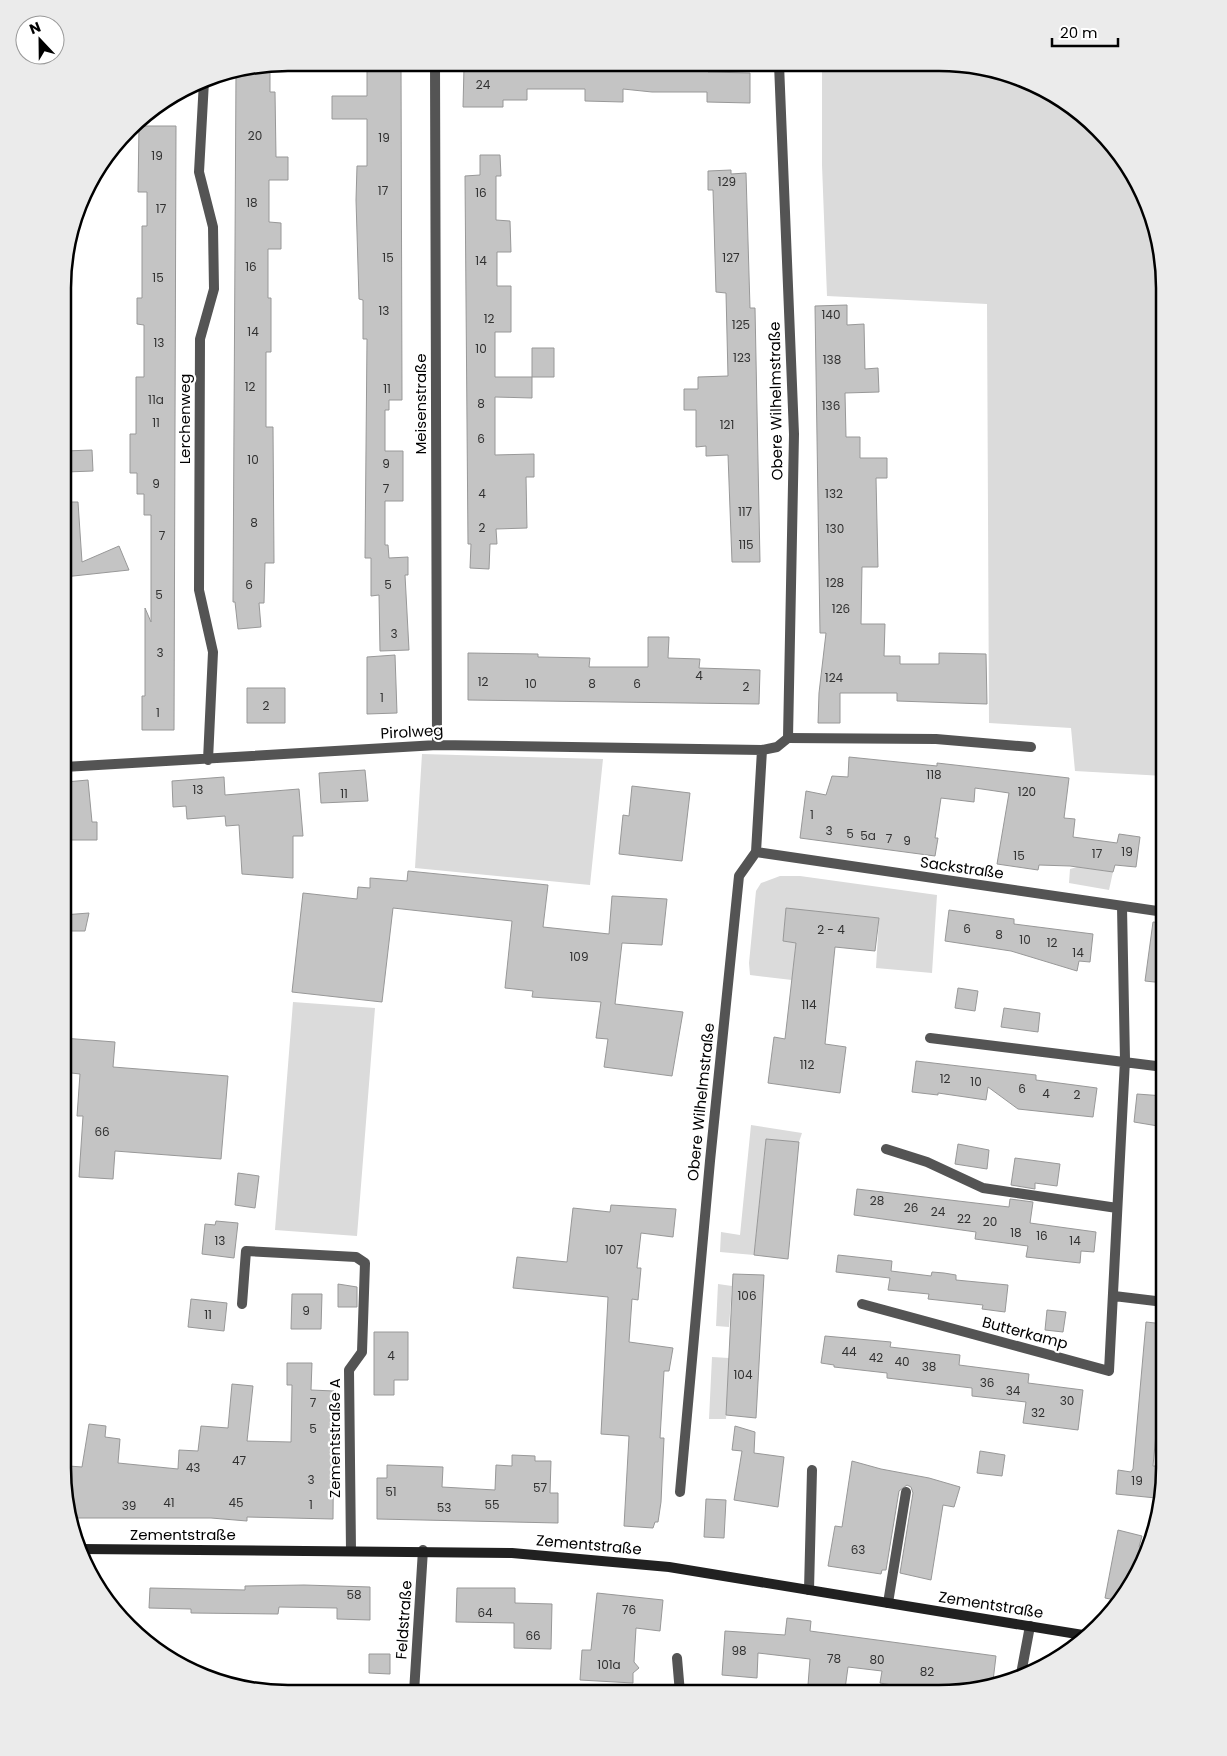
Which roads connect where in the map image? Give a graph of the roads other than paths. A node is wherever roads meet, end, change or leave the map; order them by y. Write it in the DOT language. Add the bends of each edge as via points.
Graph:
graph roads {
  1 [pos="435,71"];
  2 [pos="779,71"];
  3 [pos="203,89"];
  4 [pos="788,738"];
  5 [pos="437,745"];
  6 [pos="1030,747"];
  7 [pos="762,750"];
  8 [pos="208,760"];
  9 [pos="71,767"];
  10 [pos="756,852"];
  11 [pos="1122,906"];
  12 [pos="1156,911"];
  13 [pos="930,1038"];
  14 [pos="1125,1060"];
  15 [pos="1156,1066"];
  16 [pos="886,1149"];
  17 [pos="1117,1208"];
  18 [pos="1114,1296"];
  19 [pos="1156,1301"];
  20 [pos="242,1304"];
  21 [pos="862,1304"];
  22 [pos="812,1470"];
  23 [pos="680,1492"];
  24 [pos="906,1492"];
  25 [pos="87,1549"];
  26 [pos="423,1550"];
  27 [pos="351,1551"];
  28 [pos="809,1590"];
  29 [pos="888,1603"];
  30 [pos="1030,1626"];
  31 [pos="1078,1634"];
  32 [pos="677,1658"];
  33 [pos="1022,1668"];
  34 [pos="414,1685"];
  35 [pos="679,1685"];
  1 -- 5 [label="street, Meisenstraße"];
  2 -- 4 [label="street, Obere Wilhelmstraße" via="794,434"];
  3 -- 8 [label="street, Lerchenweg" via="198,172 213,227 214,254 214,289 200,339 200,590 213,652"];
  4 -- 6 [label="street" via="936,739"];
  4 -- 7 [label="street" via="777,746"];
  5 -- 7 [label="street, Pirolweg"];
  5 -- 8 [label="street, Pirolweg"];
  7 -- 10 [label="street"];
  8 -- 9 [label="street, Pirolweg"];
  10 -- 11 [label="street, Sackstraße"];
  10 -- 23 [label="street, Obere Wilhelmstraße" via="739,876"];
  11 -- 12 [label="street, Sackstraße"];
  11 -- 14 [label="street, Butterkamp"];
  13 -- 14 [label="street"];
  14 -- 15 [label="street"];
  14 -- 17 [label="street, Butterkamp"];
  16 -- 17 [label="street" via="927,1162 984,1188"];
  17 -- 18 [label="street, Butterkamp"];
  18 -- 19 [label="street"];
  18 -- 21 [label="street, Butterkamp" via="1109,1371"];
  20 -- 27 [label="street, Zementstraße A" via="246,1251 356,1257 365,1263 362,1352 349,1370"];
  22 -- 28 [label="street"];
  24 -- 29 [label="street"];
  25 -- 27 [label="street, Zementstraße"];
  26 -- 27 [label="street, Zementstraße"];
  26 -- 28 [label="street, Zementstraße" via="512,1553 662,1566"];
  26 -- 34 [label="street, Feldstraße"];
  28 -- 29 [label="street, Zementstraße"];
  29 -- 30 [label="street, Zementstraße"];
  30 -- 31 [label="street, Zementstraße"];
  30 -- 33 [label="street"];
  32 -- 35 [label="street"];
}
